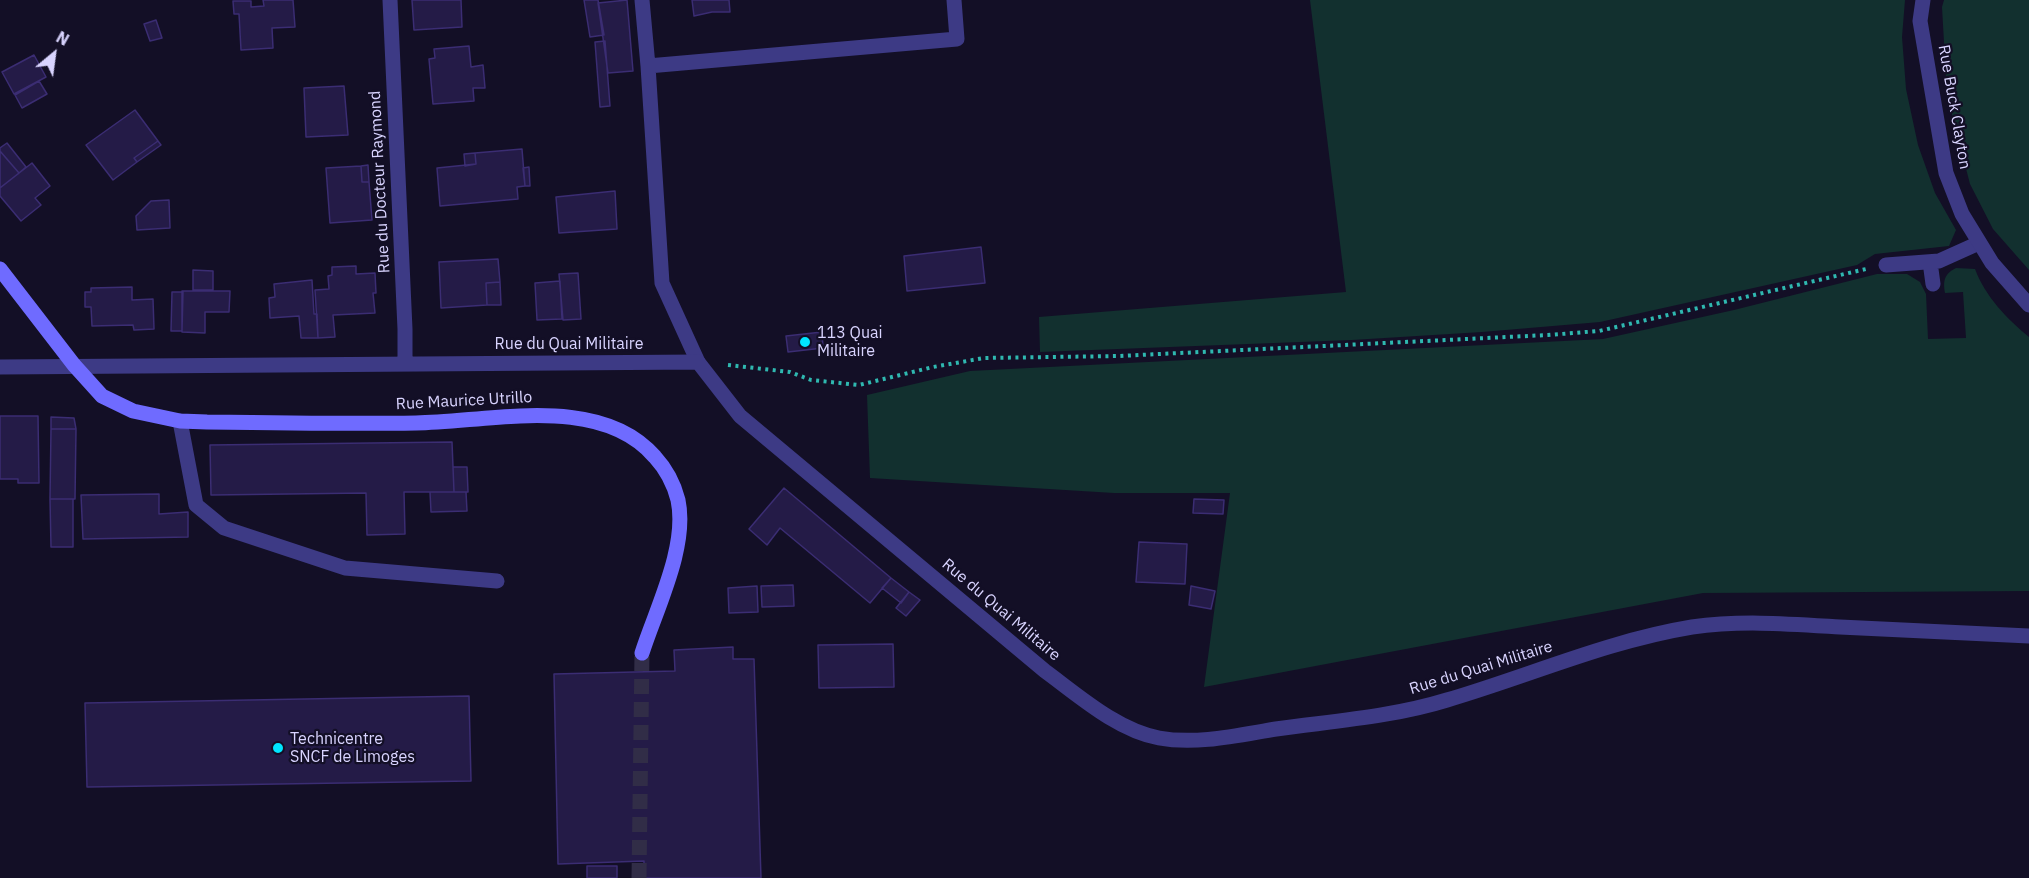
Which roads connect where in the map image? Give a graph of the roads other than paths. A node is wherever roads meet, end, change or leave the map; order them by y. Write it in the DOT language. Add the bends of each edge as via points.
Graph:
graph roads {
  1 [pos="390,0"];
  2 [pos="642,0"];
  3 [pos="954,0"];
  4 [pos="1923,0"];
  5 [pos="648,66"];
  6 [pos="1979,243"];
  7 [pos="1930,262"];
  8 [pos="1886,265"];
  9 [pos="0,269"];
  10 [pos="1933,284"];
  11 [pos="2029,305"];
  12 [pos="698,362"];
  13 [pos="405,363"];
  14 [pos="74,365"];
  15 [pos="0,367"];
  16 [pos="180,421"];
  17 [pos="496,582"];
  18 [pos="2029,636"];
  19 [pos="642,653"];
  1 -- 13 [label="street, Rue du Docteur Raymond"];
  2 -- 5 [label="street"];
  3 -- 5 [label="street" via="957,39"];
  4 -- 6 [label="street, Rue Buck Clayton" via="1920,21 1946,173 1962,214"];
  5 -- 12 [label="street" via="662,283"];
  6 -- 7 [label="street"];
  6 -- 11 [label="street, Rue Buck Clayton"];
  7 -- 8 [label="street"];
  7 -- 10 [label="street"];
  9 -- 14 [label="street, Rue Maurice Utrillo"];
  12 -- 13 [label="street, Rue du Quai Militaire"];
  12 -- 18 [label="street, Rue du Quai Militaire" via="740,416 1045,671 1128,727 1158,738 1238,735 1413,708 1612,645 1695,627 1776,623"];
  13 -- 14 [label="street, Rue du Quai Militaire"];
  14 -- 15 [label="street, Rue du Quai Militaire"];
  14 -- 16 [label="street, Rue Maurice Utrillo" via="102,396 133,411"];
  16 -- 17 [label="street" via="196,505 225,528 345,568"];
  16 -- 19 [label="street, Rue Maurice Utrillo" via="418,423 535,415 610,426 634,438 667,471 678,500 680,524 678,549"];
}
